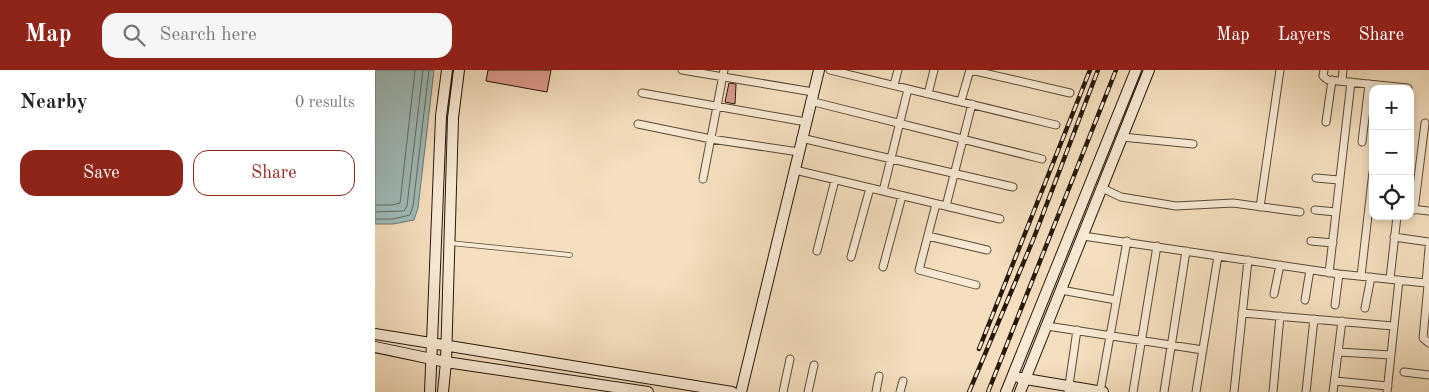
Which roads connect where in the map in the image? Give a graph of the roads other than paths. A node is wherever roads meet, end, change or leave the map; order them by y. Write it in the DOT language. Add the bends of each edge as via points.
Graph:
graph roads {
  1 [pos="447,70"];
  2 [pos="459,70"];
  3 [pos="682,70"];
  4 [pos="819,70"];
  5 [pos="830,70"];
  6 [pos="898,70"];
  7 [pos="934,70"];
  8 [pos="970,70"];
  9 [pos="1136,70"];
  10 [pos="1149,70"];
  11 [pos="1280,70"];
  12 [pos="1324,70"];
  13 [pos="1343,70"];
  14 [pos="723,73"];
  15 [pos="862,74"];
  16 [pos="1332,80"];
  17 [pos="1341,81"];
  18 [pos="1351,82"];
  19 [pos="1369,84"];
  20 [pos="1375,85"];
  21 [pos="894,86"];
  22 [pos="908,89"];
  23 [pos="642,93"];
  24 [pos="1069,93"];
  25 [pos="928,94"];
  26 [pos="812,97"];
  27 [pos="961,101"];
  28 [pos="972,104"];
  29 [pos="717,106"];
  30 [pos="1119,112"];
  31 [pos="1130,117"];
  32 [pos="806,122"];
  33 [pos="1326,122"];
  34 [pos="1425,123"];
  35 [pos="638,124"];
  36 [pos="899,124"];
  37 [pos="1056,125"];
  38 [pos="1123,137"];
  39 [pos="801,138"];
  40 [pos="711,139"];
  41 [pos="963,140"];
  42 [pos="1362,142"];
  43 [pos="1193,144"];
  44 [pos="799,152"];
  45 [pos="891,158"];
  46 [pos="1042,159"];
  47 [pos="795,170"];
  48 [pos="954,173"];
  49 [pos="1316,178"];
  50 [pos="703,179"];
  51 [pos="835,180"];
  52 [pos="1339,180"];
  53 [pos="1013,187"];
  54 [pos="870,188"];
  55 [pos="1102,188"];
  56 [pos="883,191"];
  57 [pos="903,196"];
  58 [pos="1414,196"];
  59 [pos="936,204"];
  60 [pos="946,206"];
  61 [pos="1260,207"];
  62 [pos="1414,209"];
  63 [pos="1315,210"];
  64 [pos="1429,211"];
  65 [pos="1300,212"];
  66 [pos="1336,212"];
  67 [pos="1000,219"];
  68 [pos="1369,219"];
  69 [pos="1396,220"];
  70 [pos="928,236"];
  71 [pos="1083,236"];
  72 [pos="1394,237"];
  73 [pos="1127,241"];
  74 [pos="1311,241"];
  75 [pos="1429,242"];
  76 [pos="449,243"];
  77 [pos="1333,243"];
  78 [pos="1157,246"];
  79 [pos="1429,248"];
  80 [pos="987,250"];
  81 [pos="817,251"];
  82 [pos="1186,251"];
  83 [pos="570,255"];
  84 [pos="1218,256"];
  85 [pos="851,257"];
  86 [pos="1248,260"];
  87 [pos="1280,265"];
  88 [pos="883,267"];
  89 [pos="1309,270"];
  90 [pos="1329,273"];
  91 [pos="1339,274"];
  92 [pos="1361,276"];
  93 [pos="1371,277"];
  94 [pos="1390,279"];
  95 [pos="1399,280"];
  96 [pos="1427,283"];
  97 [pos="976,285"];
  98 [pos="1061,290"];
  99 [pos="1274,294"];
  100 [pos="1116,300"];
  101 [pos="1305,300"];
  102 [pos="1335,305"];
  103 [pos="1365,308"];
  104 [pos="1243,313"];
  105 [pos="1280,316"];
  106 [pos="1314,319"];
  107 [pos="1342,322"];
  108 [pos="1047,326"];
  109 [pos="1393,326"];
  110 [pos="1077,330"];
  111 [pos="375,334"];
  112 [pos="1110,336"];
  113 [pos="1141,340"];
  114 [pos="1429,343"];
  115 [pos="434,345"];
  116 [pos="1171,345"];
  117 [pos="375,347"];
  118 [pos="447,347"];
  119 [pos="1203,350"];
  120 [pos="1338,352"];
  121 [pos="1391,355"];
  122 [pos="433,359"];
  123 [pos="790,359"];
  124 [pos="446,362"];
  125 [pos="814,365"];
  126 [pos="1404,372"];
  127 [pos="1429,375"];
  128 [pos="879,376"];
  129 [pos="1012,377"];
  130 [pos="1026,379"];
  131 [pos="903,381"];
  132 [pos="1335,381"];
  133 [pos="1387,389"];
  134 [pos="1068,390"];
  135 [pos="430,392"];
  136 [pos="443,392"];
  137 [pos="648,392"];
  138 [pos="732,392"];
  139 [pos="741,392"];
  140 [pos="783,392"];
  141 [pos="808,392"];
  142 [pos="876,392"];
  143 [pos="900,392"];
  144 [pos="1006,392"];
  145 [pos="1020,392"];
  146 [pos="1101,392"];
  147 [pos="1133,392"];
  148 [pos="1164,392"];
  149 [pos="1196,392"];
  150 [pos="1235,392"];
  151 [pos="1273,392"];
  152 [pos="1306,392"];
  153 [pos="1333,392"];
  1 -- 115 [label="street" via="441,116"];
  2 -- 76 [label="street" via="453,118"];
  3 -- 14 [label="street"];
  4 -- 26 [label="street"];
  5 -- 15 [label="street"];
  6 -- 21 [label="street"];
  7 -- 25 [label="street"];
  8 -- 24 [label="street"];
  8 -- 27 [label="street"];
  9 -- 30 [label="street"];
  10 -- 31 [label="street"];
  11 -- 61 [label="street"];
  12 -- 16 [label="street" via="1324,78"];
  13 -- 17 [label="street"];
  14 -- 26 [label="street"];
  14 -- 29 [label="street"];
  15 -- 21 [label="street"];
  16 -- 17 [label="street"];
  16 -- 33 [label="street"];
  17 -- 18 [label="street"];
  18 -- 19 [label="street"];
  18 -- 52 [label="street"];
  19 -- 20 [label="street"];
  19 -- 42 [label="street"];
  21 -- 22 [label="street"];
  22 -- 25 [label="street"];
  22 -- 36 [label="street"];
  23 -- 29 [label="street"];
  25 -- 27 [label="street"];
  26 -- 32 [label="street"];
  26 -- 36 [label="street"];
  27 -- 28 [label="street"];
  28 -- 37 [label="street"];
  28 -- 41 [label="street"];
  29 -- 32 [label="street"];
  29 -- 40 [label="street"];
  30 -- 31 [label="street"];
  30 -- 129 [label="street"];
  31 -- 38 [label="street"];
  32 -- 39 [label="street"];
  34 -- 58 [label="street"];
  35 -- 40 [label="street"];
  36 -- 41 [label="street"];
  36 -- 45 [label="street"];
  38 -- 43 [label="street"];
  38 -- 55 [label="street"];
  39 -- 44 [label="street"];
  39 -- 45 [label="street"];
  40 -- 44 [label="street"];
  40 -- 50 [label="street"];
  41 -- 46 [label="street"];
  41 -- 48 [label="street"];
  44 -- 47 [label="street"];
  45 -- 48 [label="street"];
  45 -- 56 [label="street"];
  47 -- 51 [label="street"];
  47 -- 139 [label="street"];
  48 -- 53 [label="street"];
  48 -- 60 [label="street"];
  49 -- 52 [label="street"];
  51 -- 54 [label="street"];
  51 -- 81 [label="street"];
  52 -- 66 [label="street"];
  54 -- 56 [label="street"];
  54 -- 85 [label="street"];
  55 -- 61 [label="street" via="1117,196 1176,206 1228,203"];
  55 -- 71 [label="street"];
  56 -- 57 [label="street"];
  57 -- 59 [label="street"];
  57 -- 88 [label="street"];
  59 -- 60 [label="street"];
  59 -- 70 [label="street"];
  60 -- 67 [label="street"];
  61 -- 65 [label="street"];
  62 -- 64 [label="street"];
  63 -- 66 [label="street"];
  66 -- 77 [label="street"];
  68 -- 92 [label="street"];
  69 -- 72 [label="street"];
  70 -- 80 [label="street"];
  70 -- 97 [label="street" via="919,268 921,272"];
  71 -- 73 [label="street"];
  71 -- 98 [label="street"];
  72 -- 75 [label="street"];
  72 -- 94 [label="street"];
  73 -- 78 [label="street"];
  73 -- 100 [label="street"];
  74 -- 77 [label="street"];
  76 -- 83 [label="lane"];
  76 -- 118 [label="street"];
  77 -- 90 [label="street"];
  78 -- 82 [label="street"];
  78 -- 113 [label="street"];
  79 -- 96 [label="street"];
  82 -- 84 [label="street"];
  82 -- 116 [label="street"];
  84 -- 86 [label="street"];
  84 -- 119 [label="street"];
  86 -- 87 [label="street"];
  86 -- 104 [label="street"];
  87 -- 89 [label="street"];
  87 -- 99 [label="street"];
  89 -- 90 [label="street"];
  89 -- 101 [label="street"];
  90 -- 91 [label="street"];
  91 -- 92 [label="street"];
  91 -- 102 [label="street"];
  92 -- 93 [label="street"];
  93 -- 94 [label="street"];
  93 -- 103 [label="street"];
  94 -- 95 [label="street"];
  95 -- 96 [label="street"];
  95 -- 109 [label="street"];
  96 -- 114 [label="street" via="1423,338"];
  98 -- 100 [label="street"];
  98 -- 108 [label="street"];
  100 -- 112 [label="street"];
  104 -- 105 [label="street"];
  104 -- 150 [label="street"];
  105 -- 106 [label="street"];
  105 -- 151 [label="street"];
  106 -- 107 [label="street"];
  106 -- 152 [label="street"];
  107 -- 109 [label="street"];
  107 -- 120 [label="street"];
  108 -- 110 [label="street"];
  108 -- 130 [label="street"];
  109 -- 121 [label="street"];
  110 -- 112 [label="street"];
  110 -- 134 [label="street"];
  111 -- 115 [label="street"];
  112 -- 113 [label="street"];
  112 -- 146 [label="street"];
  113 -- 116 [label="street"];
  113 -- 147 [label="street"];
  115 -- 118 [label="street"];
  115 -- 122 [label="street"];
  116 -- 119 [label="street"];
  116 -- 148 [label="street"];
  117 -- 122 [label="street"];
  118 -- 124 [label="street"];
  118 -- 138 [label="street"];
  119 -- 149 [label="street"];
  120 -- 121 [label="street"];
  120 -- 132 [label="street"];
  121 -- 133 [label="street"];
  122 -- 124 [label="street"];
  122 -- 135 [label="street"];
  123 -- 140 [label="street"];
  124 -- 136 [label="street"];
  124 -- 137 [label="street"];
  125 -- 141 [label="street"];
  126 -- 127 [label="street"];
  128 -- 142 [label="street"];
  129 -- 130 [label="street"];
  129 -- 144 [label="street"];
  130 -- 134 [label="street"];
  130 -- 145 [label="street"];
  131 -- 143 [label="street"];
  132 -- 133 [label="street"];
  132 -- 153 [label="street"];
  134 -- 146 [label="street"];
}
